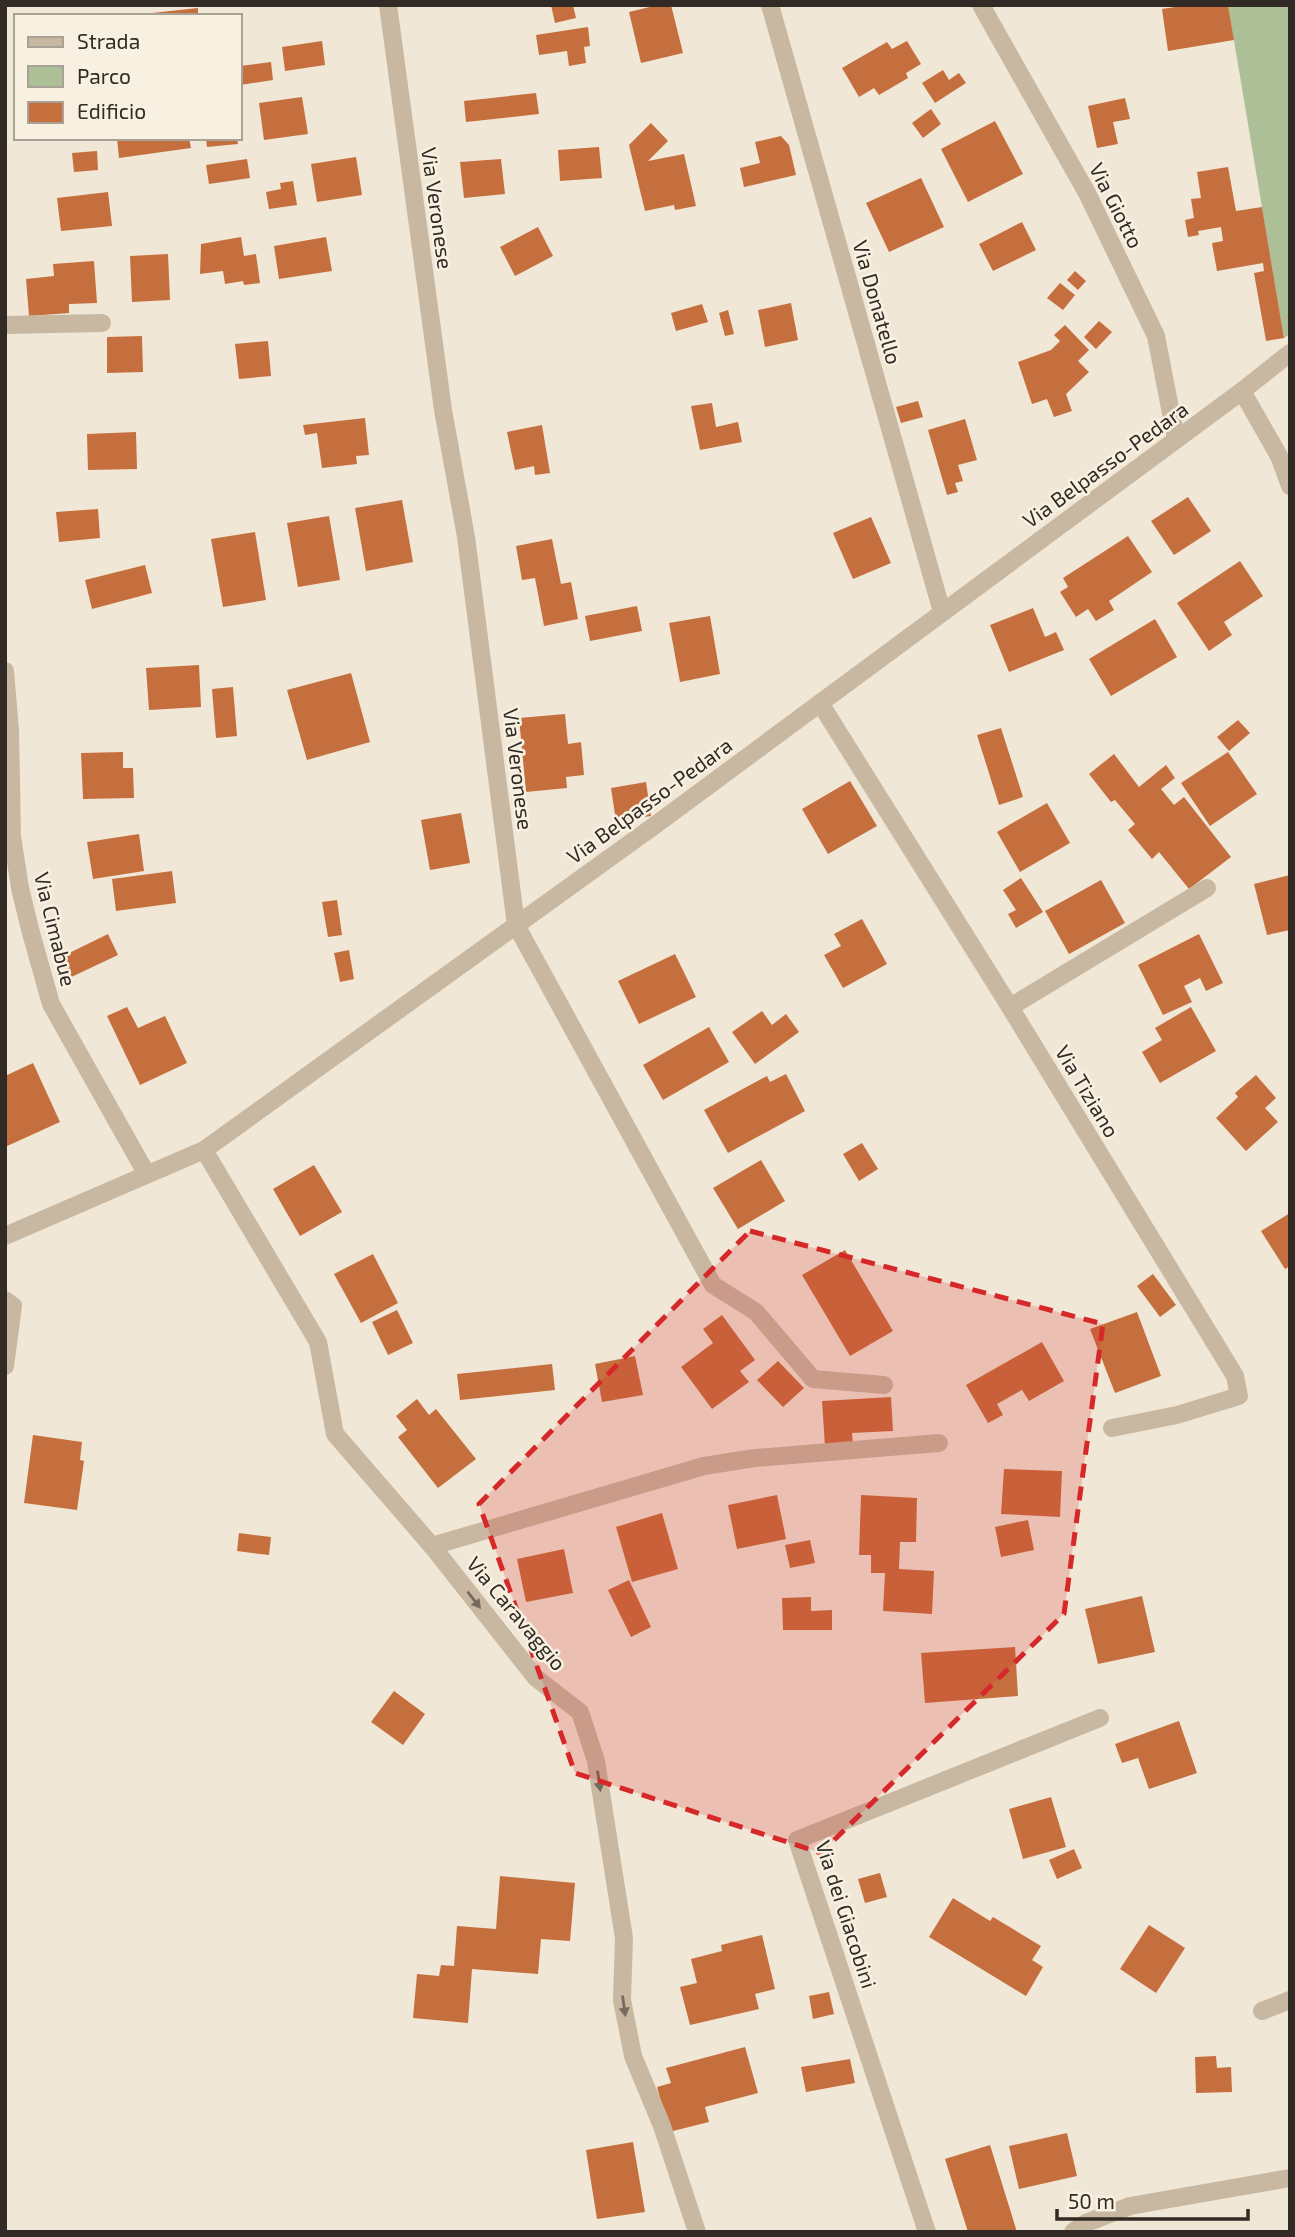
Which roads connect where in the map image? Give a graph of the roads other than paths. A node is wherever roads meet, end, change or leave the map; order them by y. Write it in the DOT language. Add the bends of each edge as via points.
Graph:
graph roads {
  1 [pos="388,5"];
  2 [pos="770,5"];
  3 [pos="981,5"];
  4 [pos="102,323"];
  5 [pos="5,326"];
  6 [pos="1290,353"];
  7 [pos="1242,391"];
  8 [pos="1176,439"];
  9 [pos="1290,486"];
  10 [pos="942,612"];
  11 [pos="5,671"];
  12 [pos="820,703"];
  13 [pos="8,730"];
  14 [pos="1207,888"];
  15 [pos="516,925"];
  16 [pos="1010,1007"];
  17 [pos="204,1150"];
  18 [pos="146,1173"];
  19 [pos="5,1236"];
  20 [pos="5,1300"];
  21 [pos="5,1366"];
  22 [pos="884,1385"];
  23 [pos="1112,1428"];
  24 [pos="939,1443"];
  25 [pos="432,1546"];
  26 [pos="1100,1718"];
  27 [pos="1290,2000"];
  28 [pos="1262,2011"];
  29 [pos="1290,2178"];
  30 [pos="697,2232"];
  31 [pos="927,2232"];
  32 [pos="1073,2232"];
  1 -- 15 [label="street, Via Veronese" via="443,410 466,537"];
  2 -- 10 [label="street, Via Donatello"];
  3 -- 8 [label="street, Via Giotto" via="1087,192 1156,336"];
  4 -- 5 [label="street"];
  6 -- 7 [label="street, Via Belpasso-Pedara"];
  7 -- 8 [label="street, Via Belpasso-Pedara"];
  7 -- 9 [label="street" via="1279,456"];
  8 -- 10 [label="street, Via Belpasso-Pedara"];
  10 -- 12 [label="street, Via Belpasso-Pedara"];
  11 -- 13 [label="street, Via Cimabue"];
  12 -- 15 [label="street, Via Belpasso-Pedara"];
  12 -- 16 [label="street, Via Tiziano"];
  13 -- 18 [label="street, Via Cimabue" via="12,836 20,888 51,1004"];
  14 -- 16 [label="street"];
  15 -- 17 [label="street, Via Belpasso-Pedara"];
  15 -- 22 [label="street, Via Veronese" via="713,1285 756,1312 813,1379"];
  16 -- 23 [label="street, Via Tiziano" via="1235,1376 1239,1396"];
  17 -- 18 [label="street, Via Belpasso-Pedara"];
  17 -- 25 [label="street, Via Caravaggio" via="318,1342 335,1434"];
  18 -- 19 [label="street, Via Belpasso-Pedara"];
  20 -- 21 [label="street" via="13,1306"];
  24 -- 25 [label="street" via="704,1466"];
  25 -- 30 [label="street, Via Caravaggio, one-way" via="536,1678 580,1712 596,1760 624,1938 622,2000 633,2056"];
  26 -- 31 [label="street, Via dei Giacobini" via="797,1840"];
  27 -- 28 [label="street"];
  29 -- 32 [label="street" via="1130,2206"];
}
